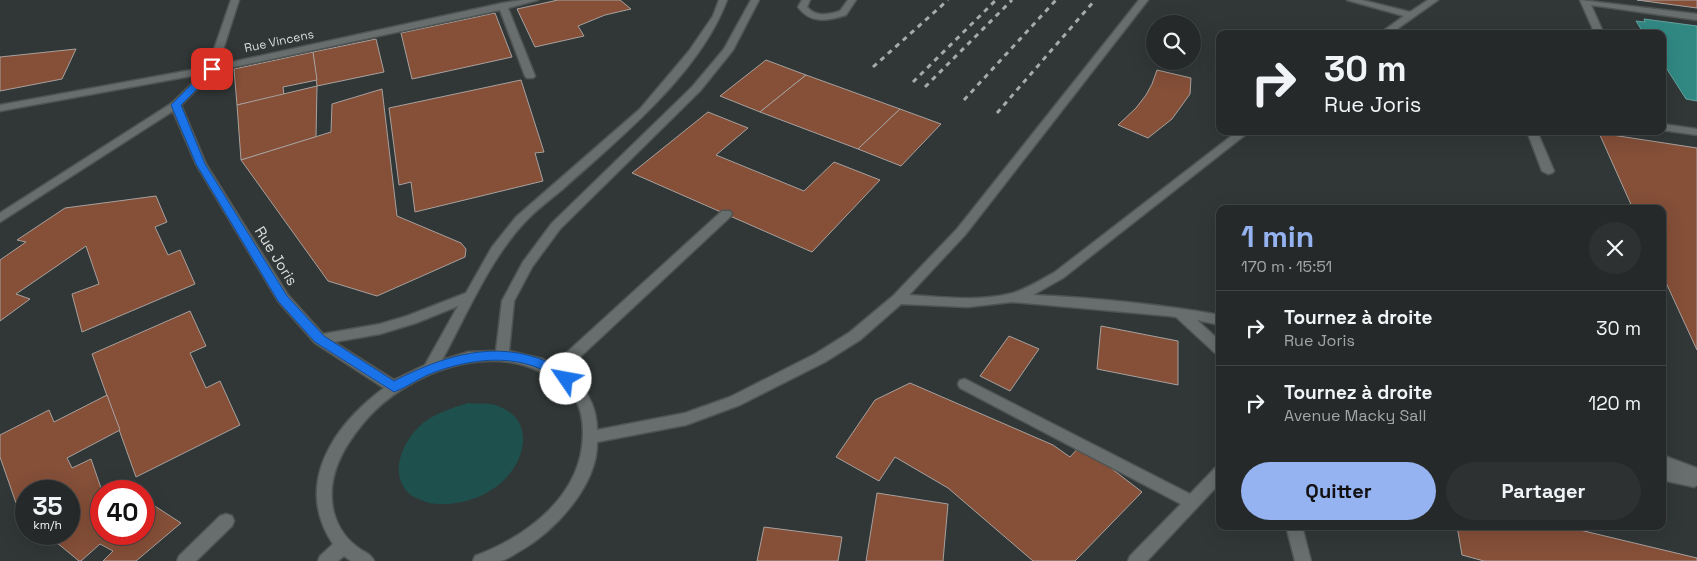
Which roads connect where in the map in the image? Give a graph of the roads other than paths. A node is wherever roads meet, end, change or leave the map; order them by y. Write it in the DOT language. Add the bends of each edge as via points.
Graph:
graph roads {
  1 [pos="235,0"];
  2 [pos="534,0"];
  3 [pos="723,0"];
  4 [pos="755,0"];
  5 [pos="806,0"];
  6 [pos="852,0"];
  7 [pos="1144,0"];
  8 [pos="1352,0"];
  9 [pos="1434,0"];
  10 [pos="1584,1"];
  11 [pos="502,6"];
  12 [pos="1412,14"];
  13 [pos="1697,17"];
  14 [pos="1389,30"];
  15 [pos="1598,30"];
  16 [pos="212,69"];
  17 [pos="530,76"];
  18 [pos="176,105"];
  19 [pos="0,108"];
  20 [pos="1666,128"];
  21 [pos="1697,132"];
  22 [pos="1241,135"];
  23 [pos="1534,135"];
  24 [pos="1548,171"];
  25 [pos="726,214"];
  26 [pos="0,218"];
  27 [pos="470,296"];
  28 [pos="1011,298"];
  29 [pos="898,299"];
  30 [pos="1179,312"];
  31 [pos="1216,319"];
  32 [pos="320,339"];
  33 [pos="1216,345"];
  34 [pos="502,355"];
  35 [pos="430,368"];
  36 [pos="556,371"];
  37 [pos="966,384"];
  38 [pos="394,387"];
  39 [pos="592,437"];
  40 [pos="1666,462"];
  41 [pos="1666,474"];
  42 [pos="1697,475"];
  43 [pos="1216,477"];
  44 [pos="1697,481"];
  45 [pos="1192,502"];
  46 [pos="226,521"];
  47 [pos="1295,530"];
  48 [pos="344,545"];
  49 [pos="489,560"];
  50 [pos="185,561"];
  51 [pos="326,561"];
  52 [pos="366,561"];
  53 [pos="1136,561"];
  54 [pos="1303,561"];
  1 -- 16 [label="street"];
  2 -- 11 [label="street, Rue Vincens"];
  3 -- 27 [label="street" via="717,16 693,54 644,111 520,220 496,250"];
  4 -- 34 [label="street" via="728,50 696,89 556,226 527,265 508,301"];
  5 -- 6 [label="street" via="802,7 806,12 823,18 843,13"];
  7 -- 29 [label="street" via="961,232"];
  8 -- 12 [label="street"];
  9 -- 12 [label="street"];
  10 -- 13 [label="street"];
  10 -- 15 [label="street"];
  11 -- 16 [label="street, Rue Vincens"];
  11 -- 17 [label="street"];
  12 -- 14 [label="street"];
  16 -- 18 [label="street"];
  16 -- 19 [label="street, Rue Vincens"];
  18 -- 26 [label="street"];
  18 -- 32 [label="street, Rue Joris" via="200,164 282,298"];
  20 -- 21 [label="street"];
  22 -- 28 [label="street" via="1059,275"];
  23 -- 24 [label="street"];
  25 -- 36 [label="street"];
  27 -- 32 [label="street" via="380,329"];
  27 -- 35 [label="street"];
  28 -- 29 [label="street" via="968,302"];
  28 -- 30 [label="street"];
  29 -- 39 [label="street" via="855,336 820,358 735,401 686,418"];
  30 -- 31 [label="street"];
  30 -- 33 [label="street"];
  32 -- 38 [label="street, Rue Joris"];
  34 -- 35 [label="street" via="466,358"];
  34 -- 36 [label="street" via="531,360"];
  35 -- 38 [label="street"];
  36 -- 39 [label="street" via="576,388 589,410"];
  37 -- 45 [label="street"];
  38 -- 48 [label="street" via="374,401 344,434 326,473 325,512"];
  39 -- 49 [label="street" via="587,464 574,491 552,517 524,540"];
  40 -- 42 [label="street"];
  41 -- 44 [label="street"];
  43 -- 45 [label="street"];
  45 -- 53 [label="street"];
  46 -- 50 [label="street"];
  47 -- 54 [label="street"];
  48 -- 51 [label="street"];
  48 -- 52 [label="street"];
}
